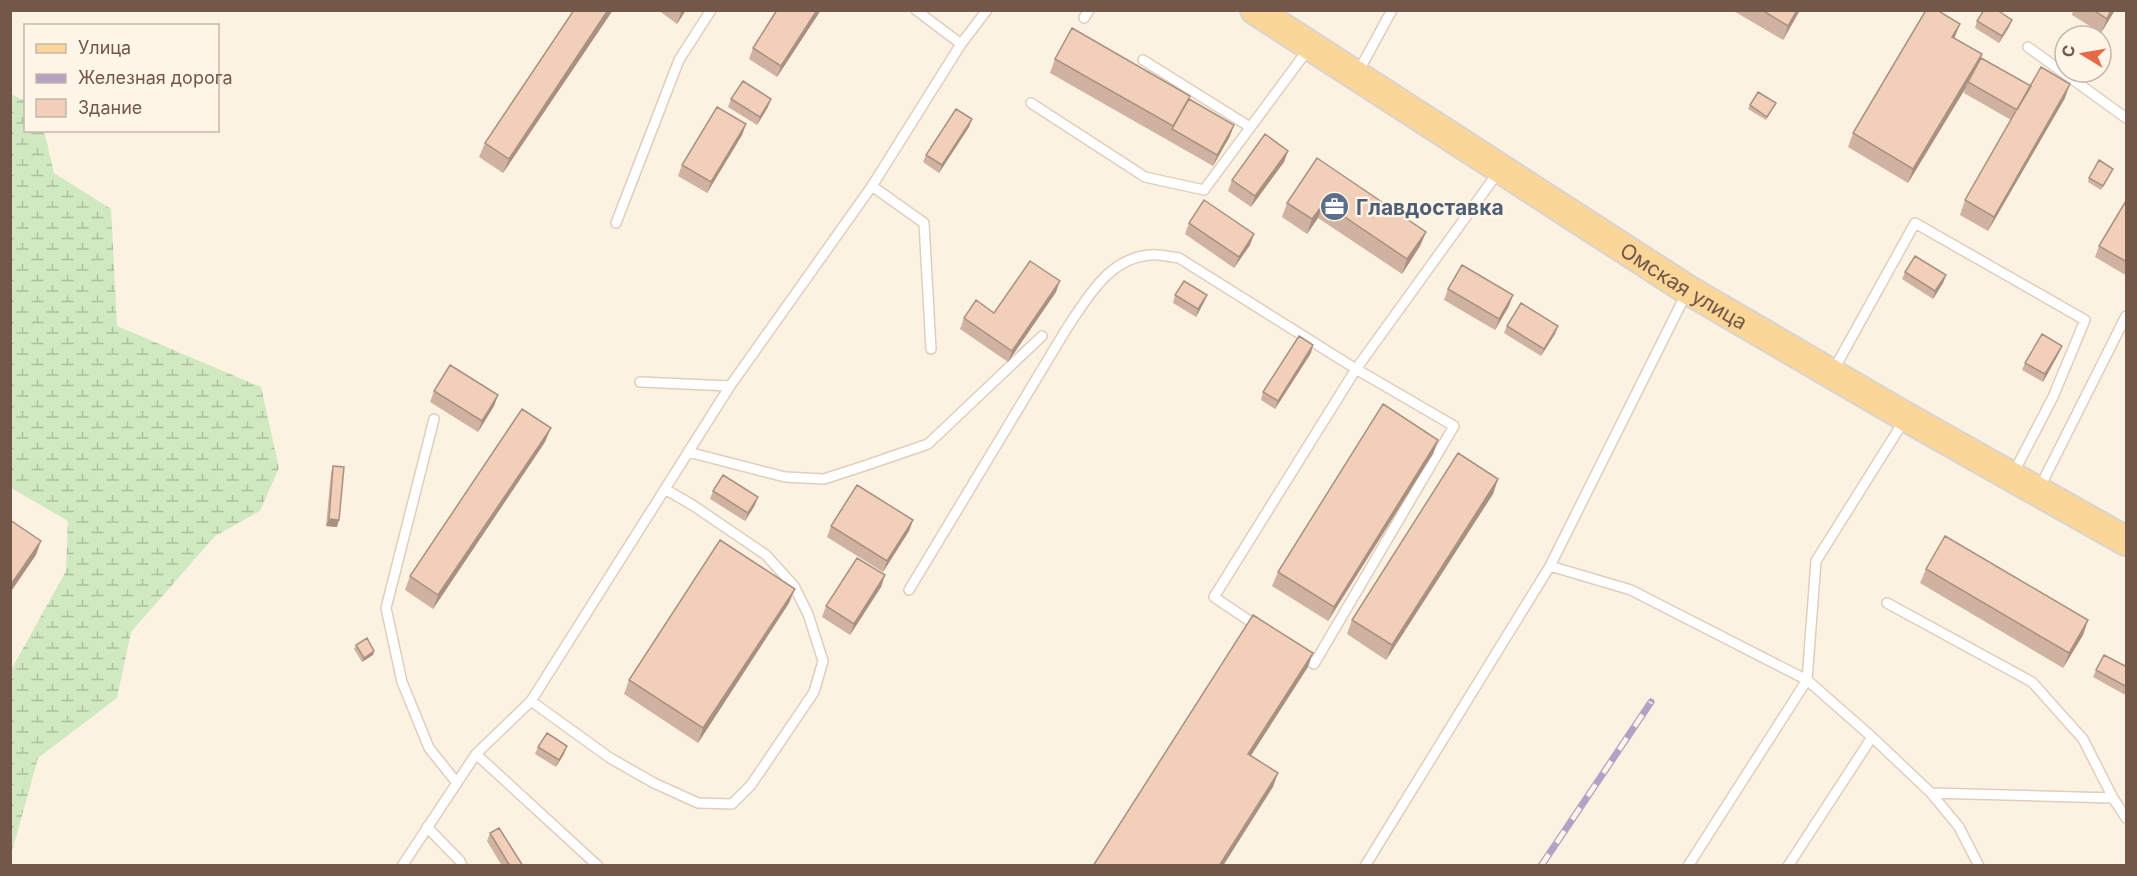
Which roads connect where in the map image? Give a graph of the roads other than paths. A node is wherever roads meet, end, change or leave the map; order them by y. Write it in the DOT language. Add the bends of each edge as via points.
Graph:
graph roads {
  1 [pos="711,10"];
  2 [pos="916,10"];
  3 [pos="987,10"];
  4 [pos="1255,10"];
  5 [pos="1392,10"];
  6 [pos="961,44"];
  7 [pos="1310,46"];
  8 [pos="2028,47"];
  9 [pos="1143,60"];
  10 [pos="1356,76"];
  11 [pos="1030,103"];
  12 [pos="2127,118"];
  13 [pos="1250,127"];
  14 [pos="1501,169"];
  15 [pos="872,186"];
  16 [pos="616,223"];
  17 [pos="1688,290"];
  18 [pos="2127,316"];
  19 [pos="1042,336"];
  20 [pos="931,349"];
  21 [pos="1356,369"];
  22 [pos="1832,373"];
  23 [pos="640,382"];
  24 [pos="730,386"];
  25 [pos="1906,417"];
  26 [pos="435,419"];
  27 [pos="688,452"];
  28 [pos="2012,476"];
  29 [pos="665,489"];
  30 [pos="2038,491"];
  31 [pos="2127,541"];
  32 [pos="1550,566"];
  33 [pos="909,590"];
  34 [pos="1887,603"];
  35 [pos="1269,633"];
  36 [pos="1296,652"];
  37 [pos="1807,680"];
  38 [pos="531,700"];
  39 [pos="1872,737"];
  40 [pos="476,754"];
  41 [pos="457,783"];
  42 [pos="1931,793"];
  43 [pos="2113,798"];
  44 [pos="2127,818"];
  45 [pos="427,827"];
  46 [pos="402,866"];
  47 [pos="462,866"];
  48 [pos="598,866"];
  49 [pos="1365,866"];
  50 [pos="1688,866"];
  51 [pos="1788,866"];
  52 [pos="1979,866"];
  1 -- 16 [label="lane" via="679,60"];
  2 -- 6 [label="lane"];
  3 -- 6 [label="lane"];
  4 -- 7 [label="main road, Омская улица"];
  5 -- 10 [label="lane"];
  6 -- 15 [label="lane"];
  7 -- 10 [label="main road, Омская улица"];
  7 -- 13 [label="lane"];
  8 -- 12 [label="lane"];
  9 -- 13 [label="lane"];
  10 -- 14 [label="main road, Омская улица"];
  11 -- 13 [label="lane" via="1144,177 1204,190"];
  14 -- 17 [label="main road, Омская улица"];
  14 -- 21 [label="lane"];
  15 -- 20 [label="lane" via="924,223"];
  15 -- 24 [label="lane"];
  17 -- 22 [label="main road, Омская улица"];
  17 -- 32 [label="lane"];
  18 -- 30 [label="lane"];
  19 -- 27 [label="lane" via="928,444 864,466 824,479 785,477"];
  21 -- 33 [label="lane" via="1179,258 1151,254 1127,261 1110,271 1093,289 1067,328"];
  21 -- 35 [label="lane" via="1214,597"];
  21 -- 36 [label="lane" via="1454,426 1314,664"];
  22 -- 25 [label="main road, Омская улица"];
  22 -- 28 [label="lane" via="1915,223 2085,320 2053,397"];
  23 -- 24 [label="lane"];
  24 -- 27 [label="lane"];
  25 -- 28 [label="main road, Омская улица"];
  25 -- 37 [label="lane" via="1816,561"];
  26 -- 41 [label="lane" via="386,608 402,682 429,748"];
  27 -- 29 [label="lane"];
  28 -- 30 [label="main road, Омская улица"];
  29 -- 38 [label="lane"];
  29 -- 38 [label="lane" via="766,555 794,586 824,661 814,692 751,785 732,804 698,803 654,783 610,758"];
  30 -- 31 [label="main road, Омская улица"];
  32 -- 37 [label="lane" via="1631,590"];
  32 -- 49 [label="lane"];
  34 -- 43 [label="lane" via="2032,682 2083,739"];
  37 -- 39 [label="lane"];
  37 -- 50 [label="lane"];
  38 -- 40 [label="lane"];
  39 -- 42 [label="lane"];
  39 -- 51 [label="lane"];
  40 -- 41 [label="lane"];
  40 -- 48 [label="lane"];
  41 -- 45 [label="lane"];
  42 -- 43 [label="lane"];
  42 -- 52 [label="lane" via="1959,827"];
  43 -- 44 [label="lane"];
  45 -- 46 [label="lane"];
  45 -- 47 [label="lane"];
}
